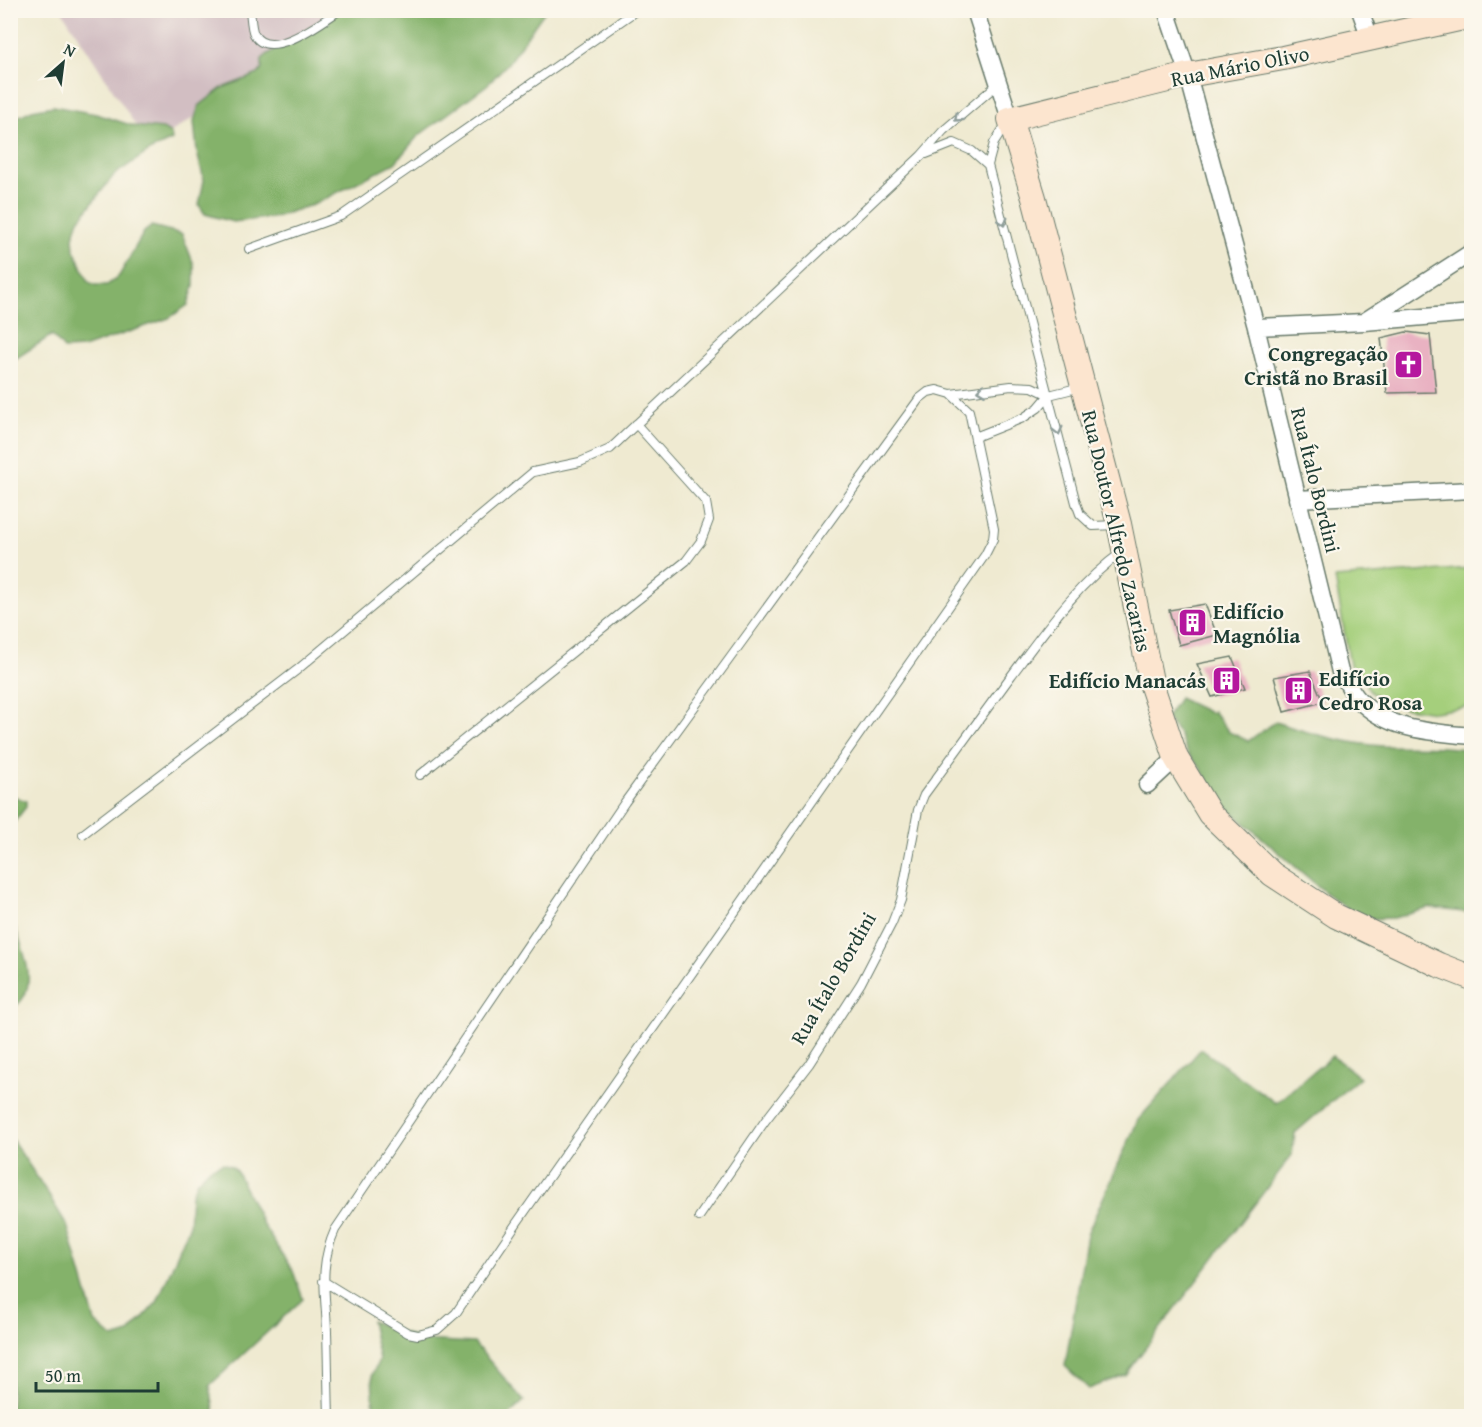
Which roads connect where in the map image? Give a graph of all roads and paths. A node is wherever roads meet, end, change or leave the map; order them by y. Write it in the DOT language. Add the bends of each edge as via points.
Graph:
graph roads {
  1 [pos="250,10"];
  2 [pos="340,10"];
  3 [pos="637,10"];
  4 [pos="975,10"];
  5 [pos="1166,10"];
  6 [pos="1360,10"];
  7 [pos="1472,16"];
  8 [pos="1370,38"];
  9 [pos="1188,75"];
  10 [pos="999,83"];
  11 [pos="1010,119"];
  12 [pos="921,156"];
  13 [pos="988,165"];
  14 [pos="249,249"];
  15 [pos="1472,252"];
  16 [pos="1472,313"];
  17 [pos="1364,322"];
  18 [pos="1256,327"];
  19 [pos="1082,386"];
  20 [pos="951,394"];
  21 [pos="1049,395"];
  22 [pos="636,424"];
  23 [pos="975,437"];
  24 [pos="1472,490"];
  25 [pos="1297,500"];
  26 [pos="1119,524"];
  27 [pos="1125,550"];
  28 [pos="1471,736"];
  29 [pos="1176,758"];
  30 [pos="420,775"];
  31 [pos="1147,785"];
  32 [pos="83,834"];
  33 [pos="1472,978"];
  34 [pos="699,1217"];
  35 [pos="323,1281"];
  36 [pos="329,1416"];
  1 -- 2 [label="lane" via="254,34 271,45 293,39"];
  3 -- 14 [label="lane" via="341,216"];
  4 -- 10 [label="street, Rua Doutor Alfredo Zacarias"];
  5 -- 9 [label="street, Rua Ítalo Bordini"];
  6 -- 8 [label="street"];
  7 -- 8 [label="street, Rua Mário Olivo"];
  8 -- 9 [label="street, Rua Mário Olivo"];
  9 -- 11 [label="street, Rua Mário Olivo"];
  9 -- 18 [label="street, Rua Ítalo Bordini"];
  10 -- 11 [label="street, Rua Doutor Alfredo Zacarias"];
  10 -- 12 [label="lane, one-way" via="943,131"];
  11 -- 13 [label="lane" via="994,143"];
  11 -- 19 [label="street, Rua Doutor Alfredo Zacarias"];
  12 -- 13 [label="lane" via="954,143 972,151"];
  12 -- 22 [label="lane"];
  13 -- 21 [label="lane, one-way"];
  15 -- 17 [label="street"];
  16 -- 17 [label="street"];
  17 -- 18 [label="street"];
  18 -- 25 [label="street, Rua Ítalo Bordini"];
  19 -- 21 [label="lane"];
  19 -- 26 [label="street, Rua Doutor Alfredo Zacarias"];
  21 -- 20 [label="lane, one-way" via="1032,387"];
  20 -- 23 [label="lane" via="969,411"];
  20 -- 35 [label="lane" via="937,390 919,399 625,802 335,1230 328,1246"];
  21 -- 23 [label="lane" via="1023,418"];
  21 -- 26 [label="lane, one-way" via="1080,514 1093,526"];
  22 -- 30 [label="lane" via="706,502 709,520 701,541 686,561"];
  22 -- 32 [label="lane" via="610,449 580,462 533,472 297,670"];
  23 -- 35 [label="lane" via="994,529 985,555 456,1313 437,1330 408,1334"];
  24 -- 25 [label="street"];
  25 -- 28 [label="street, Rua Ítalo Bordini" via="1340,672 1358,699 1379,717 1396,724"];
  26 -- 27 [label="street, Rua Doutor Alfredo Zacarias"];
  27 -- 29 [label="street, Rua Doutor Alfredo Zacarias" via="1152,686"];
  27 -- 34 [label="lane, Rua Ítalo Bordini" via="1079,590 924,795 902,900 861,983 809,1064"];
  29 -- 31 [label="street"];
  29 -- 33 [label="street, Rua Doutor Alfredo Zacarias" via="1210,814 1272,874 1336,916"];
  35 -- 36 [label="lane"];
}
